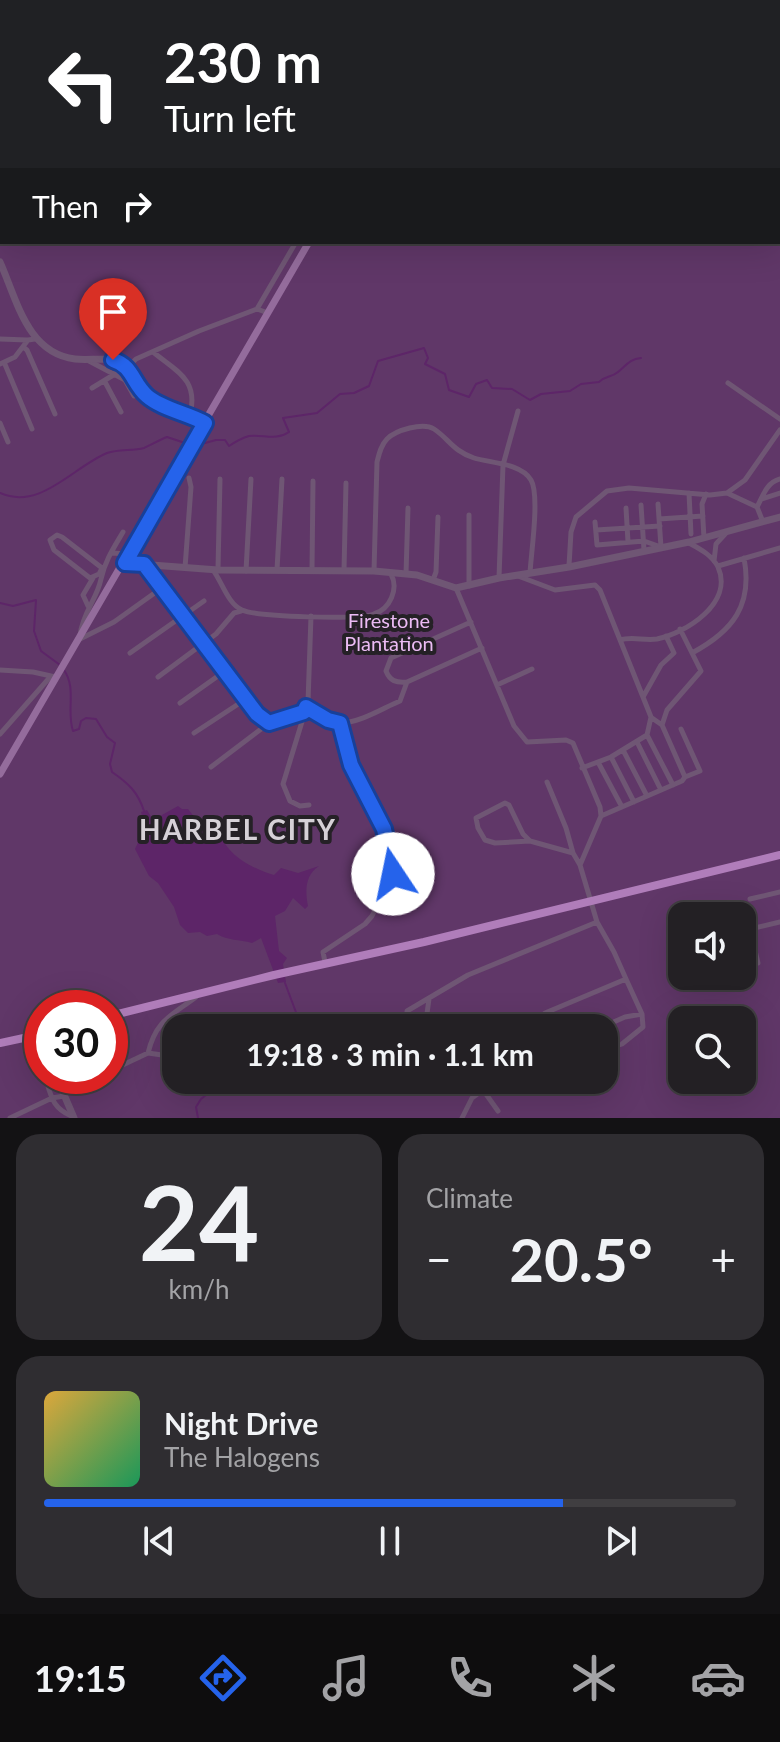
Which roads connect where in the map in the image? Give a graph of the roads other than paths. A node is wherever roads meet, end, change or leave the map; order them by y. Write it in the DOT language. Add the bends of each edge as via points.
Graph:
graph roads {
  1 [pos="295,244"];
  2 [pos="308,244"];
  3 [pos="0,262"];
  4 [pos="257,309"];
  5 [pos="268,313"];
  6 [pos="0,339"];
  7 [pos="32,340"];
  8 [pos="23,347"];
  9 [pos="153,352"];
  10 [pos="89,361"];
  11 [pos="2,363"];
  12 [pos="126,365"];
  13 [pos="115,374"];
  14 [pos="105,382"];
  15 [pos="728,383"];
  16 [pos="92,388"];
  17 [pos="134,396"];
  18 [pos="518,411"];
  19 [pos="121,412"];
  20 [pos="55,414"];
  21 [pos="190,415"];
  22 [pos="780,419"];
  23 [pos="0,423"];
  24 [pos="205,423"];
  25 [pos="32,429"];
  26 [pos="780,430"];
  27 [pos="8,442"];
  28 [pos="503,465"];
  29 [pos="189,478"];
  30 [pos="220,479"];
  31 [pos="251,479"];
  32 [pos="282,479"];
  33 [pos="780,479"];
  34 [pos="313,481"];
  35 [pos="346,483"];
  36 [pos="689,493"];
  37 [pos="727,493"];
  38 [pos="780,493"];
  39 [pos="706,494"];
  40 [pos="761,499"];
  41 [pos="658,504"];
  42 [pos="641,505"];
  43 [pos="757,507"];
  44 [pos="408,508"];
  45 [pos="626,508"];
  46 [pos="469,515"];
  47 [pos="703,516"];
  48 [pos="438,517"];
  49 [pos="689,517"];
  50 [pos="780,517"];
  51 [pos="595,522"];
  52 [pos="763,522"];
  53 [pos="659,523"];
  54 [pos="643,527"];
  55 [pos="627,528"];
  56 [pos="596,530"];
  57 [pos="123,532"];
  58 [pos="726,533"];
  59 [pos="690,538"];
  60 [pos="704,538"];
  61 [pos="644,541"];
  62 [pos="628,542"];
  63 [pos="661,547"];
  64 [pos="780,548"];
  65 [pos="644,550"];
  66 [pos="111,553"];
  67 [pos="129,554"];
  68 [pos="744,558"];
  69 [pos="125,563"];
  70 [pos="144,564"];
  71 [pos="716,564"];
  72 [pos="569,567"];
  73 [pos="185,568"];
  74 [pos="102,569"];
  75 [pos="216,570"];
  76 [pos="277,570"];
  77 [pos="312,570"];
  78 [pos="344,570"];
  79 [pos="246,571"];
  80 [pos="374,571"];
  81 [pos="391,573"];
  82 [pos="406,574"];
  83 [pos="530,574"];
  84 [pos="517,576"];
  85 [pos="94,577"];
  86 [pos="499,578"];
  87 [pos="433,580"];
  88 [pos="469,586"];
  89 [pos="163,587"];
  90 [pos="456,588"];
  91 [pos="204,601"];
  92 [pos="88,606"];
  93 [pos="242,610"];
  94 [pos="183,614"];
  95 [pos="311,616"];
  96 [pos="471,622"];
  97 [pos="680,629"];
  98 [pos="666,636"];
  99 [pos="79,640"];
  100 [pos="620,640"];
  101 [pos="205,643"];
  102 [pos="482,648"];
  103 [pos="130,653"];
  104 [pos="692,653"];
  105 [pos="532,669"];
  106 [pos="0,670"];
  107 [pos="225,671"];
  108 [pos="56,674"];
  109 [pos="158,677"];
  110 [pos="407,682"];
  111 [pos="497,685"];
  112 [pos="643,697"];
  113 [pos="246,699"];
  114 [pos="180,703"];
  115 [pos="305,710"];
  116 [pos="651,717"];
  117 [pos="269,723"];
  118 [pos="340,723"];
  119 [pos="662,725"];
  120 [pos="681,729"];
  121 [pos="0,732"];
  122 [pos="194,733"];
  123 [pos="647,735"];
  124 [pos="637,742"];
  125 [pos="623,750"];
  126 [pos="611,757"];
  127 [pos="598,762"];
  128 [pos="211,767"];
  129 [pos="582,768"];
  130 [pos="0,774"];
  131 [pos="685,777"];
  132 [pos="547,782"];
  133 [pos="673,785"];
  134 [pos="661,790"];
  135 [pos="647,796"];
  136 [pos="634,802"];
  137 [pos="309,805"];
  138 [pos="622,807"];
  139 [pos="601,816"];
  140 [pos="530,841"];
  141 [pos="573,853"];
  142 [pos="779,858"];
  143 [pos="580,865"];
  144 [pos="780,892"];
  145 [pos="750,899"];
  146 [pos="590,900"];
  147 [pos="597,922"];
  148 [pos="780,922"];
  149 [pos="756,928"];
  150 [pos="756,954"];
  151 [pos="325,962"];
  152 [pos="758,963"];
  153 [pos="626,979"];
  154 [pos="203,992"];
  155 [pos="429,998"];
  156 [pos="128,1011"];
  157 [pos="407,1014"];
  158 [pos="426,1014"];
  159 [pos="544,1014"];
  160 [pos="642,1014"];
  161 [pos="618,1019"];
  162 [pos="24,1040"];
  163 [pos="0,1043"];
  164 [pos="618,1045"];
  165 [pos="148,1053"];
  166 [pos="162,1055"];
  167 [pos="128,1062"];
  168 [pos="51,1094"];
  169 [pos="65,1094"];
  170 [pos="478,1094"];
  171 [pos="486,1094"];
  172 [pos="52,1098"];
  173 [pos="498,1111"];
  174 [pos="74,1117"];
  175 [pos="10,1118"];
  176 [pos="462,1118"];
  1 -- 4 [label="street"];
  2 -- 5 [label="main road"];
  3 -- 7 [label="street"];
  4 -- 5 [label="street"];
  4 -- 9 [label="street"];
  5 -- 24 [label="main road"];
  6 -- 7 [label="street"];
  7 -- 8 [label="street"];
  7 -- 10 [label="street" via="60,356"];
  8 -- 11 [label="street"];
  8 -- 20 [label="street"];
  9 -- 12 [label="street"];
  9 -- 21 [label="street" via="180,371 192,395"];
  10 -- 12 [label="street"];
  10 -- 13 [label="street"];
  11 -- 25 [label="street"];
  12 -- 13 [label="street"];
  12 -- 21 [label="street" via="154,402"];
  13 -- 14 [label="street"];
  13 -- 17 [label="street"];
  14 -- 16 [label="street"];
  14 -- 19 [label="street"];
  15 -- 22 [label="street"];
  18 -- 28 [label="street"];
  21 -- 24 [label="street"];
  23 -- 27 [label="street"];
  24 -- 67 [label="main road"];
  26 -- 37 [label="street" via="745,480"];
  28 -- 80 [label="street" via="451,446 433,428 400,431 388,438 377,462"];
  28 -- 83 [label="street" via="533,482"];
  28 -- 86 [label="street"];
  29 -- 73 [label="street"];
  30 -- 75 [label="street"];
  31 -- 79 [label="street"];
  32 -- 76 [label="street"];
  33 -- 40 [label="street"];
  34 -- 77 [label="street"];
  35 -- 78 [label="street"];
  36 -- 39 [label="street"];
  36 -- 49 [label="street"];
  36 -- 72 [label="street" via="607,491 576,517"];
  37 -- 39 [label="street"];
  37 -- 43 [label="street"];
  38 -- 40 [label="street"];
  39 -- 47 [label="street"];
  40 -- 43 [label="street"];
  41 -- 53 [label="street"];
  42 -- 54 [label="street"];
  43 -- 52 [label="street"];
  44 -- 82 [label="street"];
  45 -- 55 [label="street"];
  46 -- 88 [label="street"];
  47 -- 49 [label="street"];
  47 -- 60 [label="street"];
  48 -- 87 [label="street"];
  49 -- 53 [label="street"];
  49 -- 59 [label="street"];
  50 -- 52 [label="street"];
  51 -- 56 [label="street"];
  52 -- 58 [label="street"];
  53 -- 54 [label="street"];
  53 -- 63 [label="street"];
  54 -- 55 [label="street"];
  54 -- 61 [label="street"];
  55 -- 56 [label="street"];
  55 -- 62 [label="street"];
  56 -- 62 [label="street" via="597,545"];
  57 -- 66 [label="street"];
  58 -- 60 [label="street"];
  58 -- 71 [label="street" via="716,544"];
  59 -- 60 [label="street"];
  59 -- 63 [label="street"];
  59 -- 71 [label="street"];
  61 -- 62 [label="street"];
  61 -- 63 [label="street"];
  61 -- 65 [label="street"];
  63 -- 65 [label="street"];
  64 -- 68 [label="street"];
  65 -- 72 [label="street"];
  66 -- 67 [label="street"];
  66 -- 74 [label="street"];
  67 -- 69 [label="main road"];
  68 -- 71 [label="street"];
  68 -- 104 [label="street" via="747,594 739,610 729,627"];
  69 -- 70 [label="street"];
  69 -- 99 [label="main road"];
  70 -- 73 [label="street"];
  70 -- 89 [label="street"];
  71 -- 97 [label="street" via="716,599 706,613"];
  72 -- 83 [label="street"];
  73 -- 75 [label="street"];
  74 -- 85 [label="street"];
  74 -- 85 [label="street" via="62,537 50,540 54,550"];
  74 -- 92 [label="street"];
  75 -- 79 [label="street"];
  75 -- 93 [label="street"];
  76 -- 77 [label="street"];
  76 -- 79 [label="street"];
  77 -- 78 [label="street"];
  78 -- 80 [label="street"];
  80 -- 81 [label="street"];
  81 -- 82 [label="street"];
  81 -- 95 [label="street" via="394,591 381,611"];
  82 -- 87 [label="street"];
  83 -- 84 [label="street"];
  84 -- 86 [label="street"];
  84 -- 100 [label="street" via="555,590 595,585"];
  85 -- 92 [label="street" via="83,595"];
  86 -- 88 [label="street"];
  87 -- 90 [label="street"];
  88 -- 90 [label="street"];
  89 -- 94 [label="street"];
  89 -- 99 [label="street"];
  90 -- 96 [label="street"];
  91 -- 94 [label="street"];
  92 -- 99 [label="street"];
  93 -- 95 [label="street"];
  93 -- 101 [label="street"];
  94 -- 101 [label="street"];
  94 -- 103 [label="street"];
  95 -- 115 [label="street"];
  96 -- 102 [label="street"];
  96 -- 110 [label="street" via="391,658 388,677"];
  97 -- 98 [label="street"];
  97 -- 104 [label="street"];
  98 -- 100 [label="street"];
  98 -- 112 [label="street" via="674,653"];
  99 -- 108 [label="main road"];
  100 -- 112 [label="street"];
  101 -- 107 [label="street"];
  101 -- 109 [label="street"];
  102 -- 110 [label="street"];
  102 -- 111 [label="street"];
  104 -- 119 [label="street" via="701,671 667,710"];
  105 -- 111 [label="street"];
  106 -- 108 [label="street"];
  107 -- 113 [label="street"];
  107 -- 114 [label="street"];
  108 -- 121 [label="street"];
  108 -- 130 [label="main road"];
  110 -- 118 [label="street" via="400,701"];
  111 -- 129 [label="street" via="514,726 527,742 573,743"];
  112 -- 116 [label="street"];
  113 -- 117 [label="street"];
  113 -- 122 [label="street"];
  115 -- 117 [label="street"];
  115 -- 118 [label="street"];
  115 -- 137 [label="street" via="283,784 290,801"];
  116 -- 119 [label="street"];
  116 -- 123 [label="street"];
  117 -- 128 [label="street"];
  118 -- 151 [label="street" via="351,765 384,829 393,874 372,916 323,952"];
  119 -- 131 [label="street"];
  120 -- 131 [label="street" via="700,771"];
  123 -- 124 [label="street"];
  123 -- 133 [label="street"];
  124 -- 125 [label="street"];
  124 -- 134 [label="street"];
  125 -- 126 [label="street"];
  125 -- 135 [label="street"];
  126 -- 127 [label="street"];
  126 -- 136 [label="street"];
  127 -- 129 [label="street"];
  127 -- 138 [label="street"];
  129 -- 139 [label="street"];
  131 -- 133 [label="street"];
  132 -- 141 [label="street"];
  133 -- 134 [label="street"];
  134 -- 135 [label="street"];
  135 -- 136 [label="street"];
  136 -- 138 [label="street"];
  138 -- 139 [label="street"];
  139 -- 143 [label="street"];
  140 -- 140 [label="street" via="505,803 476,818 485,840"];
  140 -- 141 [label="street"];
  141 -- 143 [label="street"];
  142 -- 146 [label="main road"];
  143 -- 146 [label="street"];
  144 -- 145 [label="street"];
  146 -- 147 [label="street"];
  146 -- 151 [label="main road"];
  147 -- 153 [label="street"];
  147 -- 155 [label="street" via="468,975"];
  148 -- 149 [label="street"];
  150 -- 152 [label="street"];
  151 -- 154 [label="main road"];
  153 -- 159 [label="street"];
  153 -- 160 [label="street"];
  154 -- 156 [label="main road"];
  154 -- 165 [label="street" via="160,1024"];
  155 -- 157 [label="street"];
  155 -- 158 [label="street"];
  160 -- 161 [label="street"];
  160 -- 164 [label="street" via="640,1032"];
  162 -- 163 [label="main road"];
  165 -- 166 [label="street"];
  165 -- 167 [label="street"];
  168 -- 172 [label="street"];
  169 -- 172 [label="street"];
  169 -- 174 [label="street"];
  170 -- 176 [label="street"];
  171 -- 173 [label="street"];
  172 -- 174 [label="street" via="61,1112"];
  172 -- 175 [label="street"];
}
